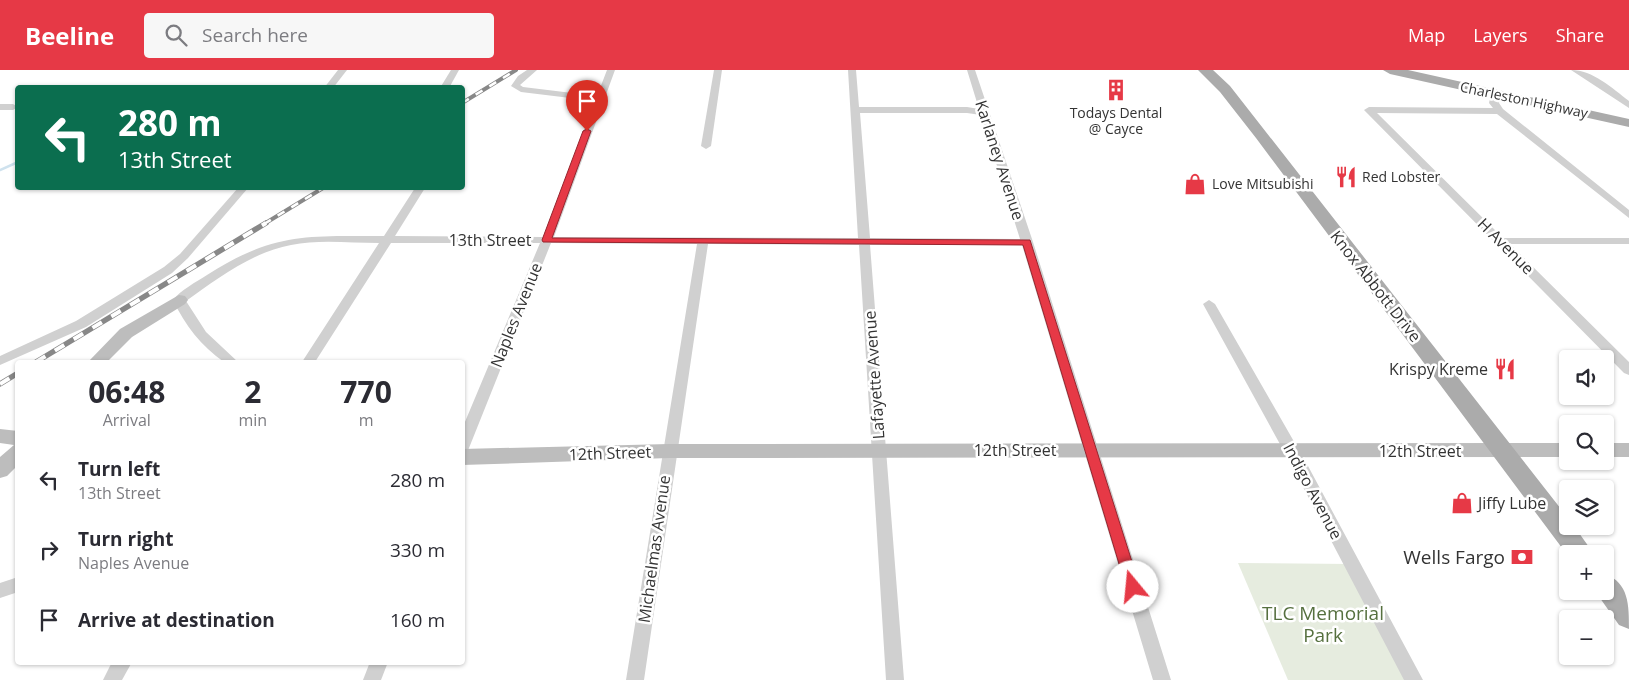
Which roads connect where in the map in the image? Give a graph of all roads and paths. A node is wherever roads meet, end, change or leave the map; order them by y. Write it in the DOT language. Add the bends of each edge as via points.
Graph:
graph roads {
  1 [pos="342,70"];
  2 [pos="455,70"];
  3 [pos="533,70"];
  4 [pos="611,70"];
  5 [pos="718,70"];
  6 [pos="852,70"];
  7 [pos="971,70"];
  8 [pos="1390,70"];
  9 [pos="1575,70"];
  10 [pos="1211,72"];
  11 [pos="330,85"];
  12 [pos="446,85"];
  13 [pos="1496,94"];
  14 [pos="600,99"];
  15 [pos="1629,105"];
  16 [pos="13,106"];
  17 [pos="0,107"];
  18 [pos="855,110"];
  19 [pos="1499,110"];
  20 [pos="984,113"];
  21 [pos="1629,123"];
  22 [pos="706,146"];
  23 [pos="240,190"];
  24 [pos="419,190"];
  25 [pos="1629,215"];
  26 [pos="387,240"];
  27 [pos="546,240"];
  28 [pos="703,241"];
  29 [pos="865,241"];
  30 [pos="1500,241"];
  31 [pos="1629,241"];
  32 [pos="1027,242"];
  33 [pos="179,300"];
  34 [pos="1209,304"];
  35 [pos="99,360"];
  36 [pos="230,360"];
  37 [pos="310,360"];
  38 [pos="0,361"];
  39 [pos="1629,370"];
  40 [pos="0,436"];
  41 [pos="15,438"];
  42 [pos="465,441"];
  43 [pos="1090,449"];
  44 [pos="879,450"];
  45 [pos="1559,450"];
  46 [pos="1614,450"];
  47 [pos="1629,450"];
  48 [pos="668,451"];
  49 [pos="1292,451"];
  50 [pos="1502,451"];
  51 [pos="15,454"];
  52 [pos="465,457"];
  53 [pos="0,470"];
  54 [pos="15,470"];
  55 [pos="0,477"];
  56 [pos="1574,545"];
  57 [pos="15,585"];
  58 [pos="0,591"];
  59 [pos="1614,597"];
  60 [pos="1629,617"];
  61 [pos="121,665"];
  62 [pos="378,665"];
  63 [pos="112,680"];
  64 [pos="372,680"];
  65 [pos="635,680"];
  66 [pos="895,680"];
  67 [pos="1162,680"];
  68 [pos="1414,680"];
  1 -- 11 [label="street"];
  2 -- 12 [label="street"];
  3 -- 14 [label="street" via="515,86 521,90"];
  4 -- 14 [label="street, Naples Avenue"];
  5 -- 22 [label="street"];
  6 -- 18 [label="street, Lafayette Avenue"];
  7 -- 20 [label="street, Karlaney Avenue"];
  8 -- 13 [label="main road, Charleston Highway"];
  9 -- 15 [label="street"];
  10 -- 50 [label="main road, Knox Abbott Drive"];
  13 -- 19 [label="street" via="1494,103"];
  13 -- 21 [label="main road, Charleston Highway"];
  14 -- 27 [label="street, Naples Avenue"];
  16 -- 17 [label="street"];
  18 -- 20 [label="street" via="967,110"];
  18 -- 29 [label="street, Lafayette Avenue"];
  19 -- 25 [label="street"];
  19 -- 30 [label="street, H Avenue" via="1368,110"];
  20 -- 32 [label="street, Karlaney Avenue"];
  23 -- 38 [label="street" via="168,270 81,324"];
  24 -- 26 [label="street"];
  26 -- 27 [label="street, 13th Street"];
  26 -- 33 [label="street, 13th Street" via="306,239 274,244 253,253"];
  26 -- 37 [label="street"];
  27 -- 28 [label="street, 13th Street"];
  27 -- 42 [label="street, Naples Avenue"];
  28 -- 29 [label="street, 13th Street"];
  28 -- 48 [label="street, Michaelmas Avenue"];
  29 -- 32 [label="street, 13th Street"];
  29 -- 44 [label="street, Lafayette Avenue"];
  30 -- 31 [label="street"];
  30 -- 39 [label="street, H Avenue"];
  32 -- 43 [label="street, Karlaney Avenue"];
  33 -- 35 [label="main road" via="126,333"];
  33 -- 36 [label="street" via="190,322"];
  34 -- 49 [label="street, Indigo Avenue"];
  40 -- 41 [label="main road"];
  43 -- 44 [label="main road, 12th Street"];
  43 -- 49 [label="main road, 12th Street"];
  43 -- 67 [label="street, Karlaney Avenue"];
  44 -- 48 [label="main road, 12th Street"];
  44 -- 66 [label="street, Lafayette Avenue"];
  45 -- 50 [label="main road, 12th Street"];
  46 -- 47 [label="main road"];
  48 -- 52 [label="main road, 12th Street"];
  48 -- 65 [label="street, Michaelmas Avenue"];
  49 -- 50 [label="main road, 12th Street"];
  49 -- 68 [label="street, Indigo Avenue"];
  50 -- 56 [label="main road, Knox Abbott Drive"];
  51 -- 53 [label="main road"];
  54 -- 55 [label="main road"];
  57 -- 58 [label="street"];
  59 -- 60 [label="main road"];
  61 -- 63 [label="street"];
  62 -- 64 [label="street"];
}
